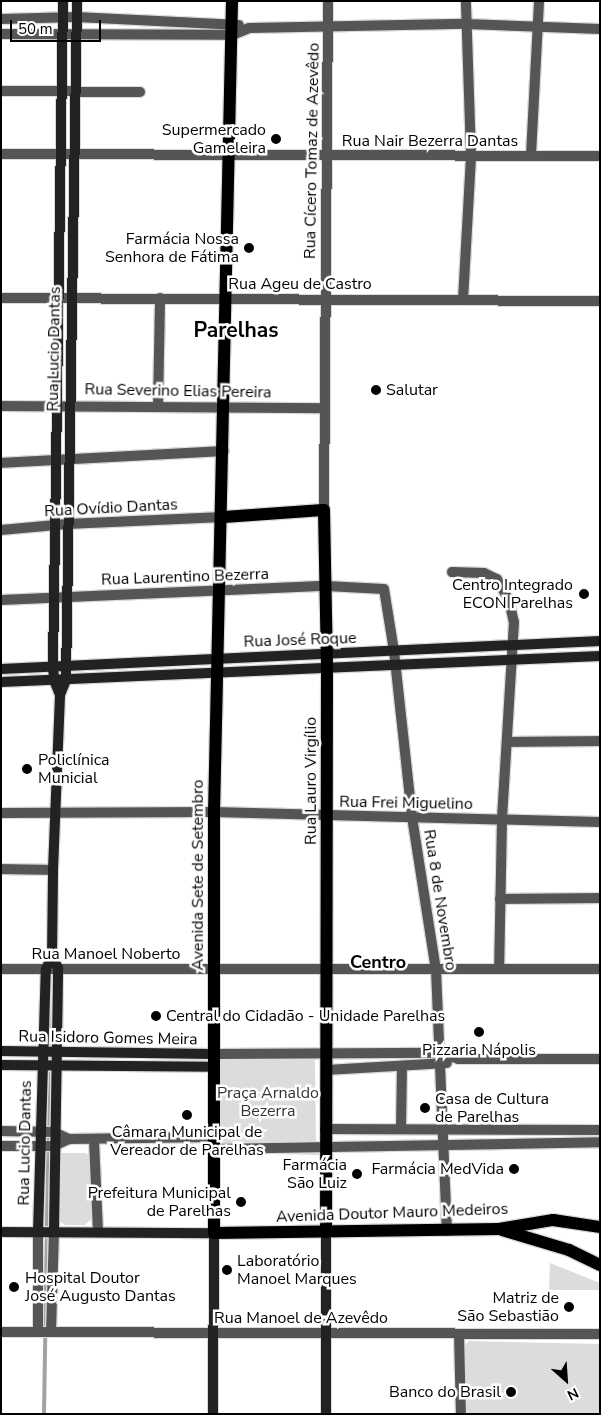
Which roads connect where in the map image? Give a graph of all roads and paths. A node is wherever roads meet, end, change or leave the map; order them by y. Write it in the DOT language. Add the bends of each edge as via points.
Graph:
graph roads {
  1 [pos="63,1"];
  2 [pos="77,1"];
  3 [pos="232,1"];
  4 [pos="328,1"];
  5 [pos="466,1"];
  6 [pos="539,1"];
  7 [pos="63,17"];
  8 [pos="76,17"];
  9 [pos="1,19"];
  10 [pos="466,24"];
  11 [pos="328,26"];
  12 [pos="536,27"];
  13 [pos="600,28"];
  14 [pos="232,29"];
  15 [pos="62,33"];
  16 [pos="76,33"];
  17 [pos="1,34"];
  18 [pos="1,91"];
  19 [pos="61,92"];
  20 [pos="75,92"];
  21 [pos="140,92"];
  22 [pos="61,153"];
  23 [pos="74,153"];
  24 [pos="1,154"];
  25 [pos="471,155"];
  26 [pos="531,155"];
  27 [pos="230,156"];
  28 [pos="327,156"];
  29 [pos="600,156"];
  30 [pos="1,298"];
  31 [pos="58,298"];
  32 [pos="70,298"];
  33 [pos="160,298"];
  34 [pos="326,298"];
  35 [pos="226,299"];
  36 [pos="463,300"];
  37 [pos="600,301"];
  38 [pos="63,405"];
  39 [pos="1,406"];
  40 [pos="158,406"];
  41 [pos="224,406"];
  42 [pos="325,408"];
  43 [pos="224,451"];
  44 [pos="68,457"];
  45 [pos="56,459"];
  46 [pos="1,463"];
  47 [pos="324,510"];
  48 [pos="223,517"];
  49 [pos="68,524"];
  50 [pos="55,526"];
  51 [pos="1,530"];
  52 [pos="452,572"];
  53 [pos="326,586"];
  54 [pos="370,588"];
  55 [pos="220,592"];
  56 [pos="55,596"];
  57 [pos="67,596"];
  58 [pos="1,600"];
  59 [pos="600,641"];
  60 [pos="513,645"];
  61 [pos="394,651"];
  62 [pos="327,655"];
  63 [pos="600,656"];
  64 [pos="219,658"];
  65 [pos="510,661"];
  66 [pos="126,662"];
  67 [pos="53,666"];
  68 [pos="66,666"];
  69 [pos="396,666"];
  70 [pos="327,668"];
  71 [pos="1,669"];
  72 [pos="218,674"];
  73 [pos="126,677"];
  74 [pos="54,680"];
  75 [pos="66,680"];
  76 [pos="1,682"];
  77 [pos="60,696"];
  78 [pos="600,741"];
  79 [pos="508,742"];
  80 [pos="214,812"];
  81 [pos="1,813"];
  82 [pos="56,814"];
  83 [pos="327,817"];
  84 [pos="412,818"];
  85 [pos="502,819"];
  86 [pos="600,822"];
  87 [pos="1,870"];
  88 [pos="53,870"];
  89 [pos="600,898"];
  90 [pos="500,899"];
  91 [pos="52,956"];
  92 [pos="58,968"];
  93 [pos="1,969"];
  94 [pos="46,969"];
  95 [pos="498,969"];
  96 [pos="600,969"];
  97 [pos="214,970"];
  98 [pos="436,970"];
  99 [pos="326,971"];
  100 [pos="1,1052"];
  101 [pos="42,1052"];
  102 [pos="56,1052"];
  103 [pos="326,1052"];
  104 [pos="441,1053"];
  105 [pos="214,1054"];
  106 [pos="458,1058"];
  107 [pos="600,1059"];
  108 [pos="42,1064"];
  109 [pos="1,1065"];
  110 [pos="56,1065"];
  111 [pos="442,1065"];
  112 [pos="213,1067"];
  113 [pos="402,1068"];
  114 [pos="326,1070"];
  115 [pos="325,1129"];
  116 [pos="401,1129"];
  117 [pos="445,1129"];
  118 [pos="1,1130"];
  119 [pos="600,1130"];
  120 [pos="41,1131"];
  121 [pos="54,1132"];
  122 [pos="69,1139"];
  123 [pos="94,1140"];
  124 [pos="600,1142"];
  125 [pos="214,1143"];
  126 [pos="446,1145"];
  127 [pos="1,1146"];
  128 [pos="41,1146"];
  129 [pos="54,1146"];
  130 [pos="325,1147"];
  131 [pos="600,1227"];
  132 [pos="499,1229"];
  133 [pos="447,1231"];
  134 [pos="1,1232"];
  135 [pos="38,1232"];
  136 [pos="54,1232"];
  137 [pos="98,1232"];
  138 [pos="326,1232"];
  139 [pos="214,1233"];
  140 [pos="600,1264"];
  141 [pos="1,1332"];
  142 [pos="38,1332"];
  143 [pos="51,1332"];
  144 [pos="214,1333"];
  145 [pos="327,1333"];
  146 [pos="459,1334"];
  147 [pos="600,1334"];
  148 [pos="213,1414"];
  149 [pos="326,1414"];
  150 [pos="461,1414"];
  1 -- 7 [label="street, Rua Lucio Dantas"];
  2 -- 8 [label="street, Rua Lucio Dantas"];
  3 -- 14 [label="main road, Avenida Sete de Setembro"];
  4 -- 11 [label="street, Rua Cícero Tomaz de Azevêdo"];
  5 -- 10 [label="street"];
  6 -- 12 [label="street"];
  7 -- 8 [label="street"];
  7 -- 9 [label="street"];
  7 -- 15 [label="street, Rua Lucio Dantas"];
  8 -- 14 [label="street"];
  8 -- 16 [label="street, Rua Lucio Dantas"];
  10 -- 11 [label="street"];
  10 -- 12 [label="street"];
  10 -- 25 [label="street"];
  11 -- 14 [label="street"];
  11 -- 28 [label="street, Rua Cícero Tomaz de Azevêdo"];
  12 -- 13 [label="street"];
  12 -- 26 [label="street"];
  14 -- 16 [label="street"];
  14 -- 27 [label="main road, Avenida Sete de Setembro"];
  15 -- 16 [label="street"];
  15 -- 17 [label="street"];
  15 -- 19 [label="street, Rua Lucio Dantas"];
  16 -- 20 [label="street, Rua Lucio Dantas"];
  18 -- 19 [label="street"];
  19 -- 20 [label="street"];
  19 -- 22 [label="street, Rua Lucio Dantas"];
  20 -- 21 [label="street"];
  20 -- 23 [label="street, Rua Lucio Dantas"];
  22 -- 23 [label="street, Rua Nair Bezerra Dantas"];
  22 -- 24 [label="street, Rua Nair Bezerra Dantas"];
  22 -- 31 [label="street, Rua Lucio Dantas"];
  23 -- 27 [label="street, Rua Nair Bezerra Dantas" via="125,157"];
  23 -- 32 [label="street, Rua Lucio Dantas"];
  25 -- 26 [label="street, Rua Nair Bezerra Dantas"];
  25 -- 28 [label="street, Rua Nair Bezerra Dantas"];
  25 -- 36 [label="street"];
  26 -- 29 [label="street, Rua Nair Bezerra Dantas"];
  27 -- 28 [label="street, Rua Nair Bezerra Dantas"];
  27 -- 35 [label="main road, Avenida Sete de Setembro"];
  28 -- 34 [label="street, Rua Cícero Tomaz de Azevêdo"];
  30 -- 31 [label="street, Rua Ageu de Castro"];
  31 -- 32 [label="street, Rua Ageu de Castro"];
  31 -- 38 [label="street, Rua Lucio Dantas"];
  32 -- 33 [label="street, Rua Ageu de Castro"];
  32 -- 38 [label="street, Rua Lucio Dantas"];
  33 -- 35 [label="street, Rua Ageu de Castro"];
  33 -- 40 [label="street"];
  34 -- 35 [label="street, Rua Ageu de Castro"];
  34 -- 36 [label="street, Rua Ageu de Castro"];
  34 -- 42 [label="street, Rua Cícero Tomaz de Azevêdo"];
  35 -- 41 [label="main road, Avenida Sete de Setembro"];
  36 -- 37 [label="street, Rua Ageu de Castro"];
  38 -- 39 [label="street, Rua Severino Elias Pereira"];
  38 -- 40 [label="street, Rua Severino Elias Pereira"];
  38 -- 44 [label="street, Rua Lucio Dantas"];
  38 -- 45 [label="street, Rua Lucio Dantas"];
  40 -- 41 [label="street, Rua Severino Elias Pereira"];
  41 -- 42 [label="street, Rua Severino Elias Pereira"];
  41 -- 43 [label="main road, Avenida Sete de Setembro"];
  42 -- 47 [label="street, Rua Cícero Tomaz de Azevêdo"];
  43 -- 44 [label="street"];
  43 -- 48 [label="main road, Avenida Sete de Setembro"];
  44 -- 45 [label="street"];
  44 -- 49 [label="street, Rua Lucio Dantas"];
  45 -- 46 [label="street"];
  45 -- 50 [label="street, Rua Lucio Dantas"];
  47 -- 48 [label="main road"];
  47 -- 53 [label="main road, Rua Lauro Virgílio"];
  48 -- 49 [label="street, Rua Ovídio Dantas"];
  48 -- 55 [label="main road, Avenida Sete de Setembro"];
  49 -- 50 [label="street, Rua Ovídio Dantas"];
  49 -- 57 [label="street, Rua Lucio Dantas"];
  50 -- 51 [label="street, Rua Ovídio Dantas"];
  50 -- 56 [label="street, Rua Lucio Dantas"];
  52 -- 60 [label="street" via="484,573 497,579 513,612"];
  53 -- 54 [label="street, Rua Laurentino Bezerra"];
  53 -- 55 [label="street, Rua Laurentino Bezerra"];
  53 -- 62 [label="main road, Rua Lauro Virgílio"];
  54 -- 61 [label="street, Rua 8 de Novembro" via="384,589"];
  55 -- 57 [label="street, Rua Laurentino Bezerra"];
  55 -- 64 [label="main road, Avenida Sete de Setembro"];
  56 -- 57 [label="street, Rua Laurentino Bezerra"];
  56 -- 58 [label="street, Rua Laurentino Bezerra"];
  56 -- 67 [label="street, Rua Lucio Dantas"];
  57 -- 68 [label="street, Rua Lucio Dantas"];
  59 -- 60 [label="street, Rua José Roque"];
  60 -- 61 [label="street, Rua José Roque"];
  60 -- 65 [label="street"];
  61 -- 62 [label="street, Rua José Roque"];
  61 -- 69 [label="street, Rua 8 de Novembro"];
  62 -- 64 [label="street, Rua José Roque"];
  62 -- 70 [label="main road, Rua Lauro Virgílio"];
  63 -- 65 [label="street, Rua José Roque"];
  64 -- 66 [label="street, Rua José Roque"];
  64 -- 72 [label="main road, Avenida Sete de Setembro"];
  65 -- 69 [label="street, Rua José Roque"];
  65 -- 79 [label="street"];
  66 -- 68 [label="street, Rua José Roque"];
  66 -- 73 [label="street"];
  67 -- 68 [label="street, Rua José Roque"];
  67 -- 71 [label="street, Rua José Roque"];
  67 -- 74 [label="street, Rua Lucio Dantas"];
  68 -- 75 [label="street, Rua Lucio Dantas"];
  69 -- 70 [label="street, Rua José Roque"];
  69 -- 84 [label="street, Rua 8 de Novembro"];
  70 -- 72 [label="street, Rua José Roque"];
  70 -- 83 [label="main road, Rua Lauro Virgílio"];
  72 -- 73 [label="street, Rua José Roque"];
  72 -- 80 [label="main road, Avenida Sete de Setembro"];
  73 -- 75 [label="street, Rua José Roque"];
  74 -- 75 [label="street, Rua José Roque"];
  74 -- 76 [label="street, Rua José Roque"];
  74 -- 77 [label="street, Rua Lucio Dantas"];
  75 -- 77 [label="street, Rua Lucio Dantas"];
  77 -- 82 [label="street, Rua Lucio Dantas"];
  78 -- 79 [label="street"];
  79 -- 85 [label="street"];
  80 -- 82 [label="street, Rua Frei Miguelino"];
  80 -- 83 [label="street, Rua Frei Miguelino"];
  80 -- 97 [label="main road, Avenida Sete de Setembro"];
  81 -- 82 [label="street, Rua Frei Miguelino"];
  82 -- 88 [label="street, Rua Lucio Dantas"];
  83 -- 84 [label="street, Rua Frei Miguelino"];
  83 -- 99 [label="main road, Rua Lauro Virgílio"];
  84 -- 85 [label="street, Rua Frei Miguelino"];
  84 -- 98 [label="street, Rua 8 de Novembro"];
  85 -- 86 [label="street, Rua Frei Miguelino"];
  85 -- 90 [label="street"];
  87 -- 88 [label="street"];
  88 -- 91 [label="street, Rua Lucio Dantas"];
  89 -- 90 [label="street"];
  90 -- 95 [label="street"];
  91 -- 92 [label="street, Rua Lucio Dantas"];
  91 -- 94 [label="street, Rua Lucio Dantas"];
  92 -- 94 [label="street, Rua Manoel Noberto"];
  92 -- 97 [label="street, Rua Manoel Noberto"];
  92 -- 102 [label="street, Rua Lucio Dantas"];
  93 -- 94 [label="street, Rua Manoel Noberto"];
  94 -- 101 [label="street, Rua Lucio Dantas"];
  95 -- 96 [label="street, Rua Manoel Noberto"];
  95 -- 98 [label="street, Rua Manoel Noberto"];
  97 -- 99 [label="street, Rua Manoel Noberto"];
  97 -- 105 [label="main road, Avenida Sete de Setembro"];
  98 -- 99 [label="street, Rua Manoel Noberto"];
  98 -- 104 [label="street, Rua 8 de Novembro"];
  99 -- 103 [label="main road, Rua Lauro Virgílio"];
  100 -- 101 [label="street, Rua Isidoro Gomes Meira"];
  101 -- 102 [label="street, Rua Isidoro Gomes Meira"];
  101 -- 108 [label="street, Rua Lucio Dantas"];
  102 -- 105 [label="street, Rua Isidoro Gomes Meira"];
  102 -- 110 [label="street, Rua Lucio Dantas"];
  103 -- 104 [label="street"];
  103 -- 105 [label="street"];
  103 -- 114 [label="main road, Rua Lauro Virgílio"];
  104 -- 106 [label="street"];
  104 -- 111 [label="street, Rua 8 de Novembro"];
  105 -- 112 [label="main road, Avenida Sete de Setembro"];
  106 -- 107 [label="street"];
  106 -- 111 [label="street"];
  108 -- 109 [label="street, Rua Isidoro Gomes Meira"];
  108 -- 110 [label="street, Rua Isidoro Gomes Meira"];
  108 -- 120 [label="street, Rua Lucio Dantas"];
  110 -- 112 [label="street, Rua Isidoro Gomes Meira"];
  110 -- 121 [label="street, Rua Lucio Dantas"];
  111 -- 113 [label="street"];
  111 -- 117 [label="street, Rua 8 de Novembro"];
  112 -- 125 [label="main road, Avenida Sete de Setembro"];
  113 -- 114 [label="street"];
  113 -- 116 [label="street"];
  114 -- 115 [label="main road, Rua Lauro Virgílio"];
  115 -- 116 [label="street"];
  115 -- 130 [label="main road, Rua Lauro Virgílio"];
  116 -- 117 [label="street"];
  117 -- 119 [label="street"];
  117 -- 126 [label="street, Rua 8 de Novembro"];
  117 -- 130 [label="street" via="438,1142 429,1145"];
  118 -- 120 [label="street"];
  120 -- 121 [label="street"];
  120 -- 128 [label="street, Rua Lucio Dantas"];
  121 -- 122 [label="street"];
  121 -- 129 [label="street, Rua Lucio Dantas"];
  122 -- 123 [label="street"];
  122 -- 129 [label="street"];
  123 -- 125 [label="street"];
  123 -- 137 [label="street"];
  124 -- 126 [label="street"];
  125 -- 130 [label="street"];
  125 -- 139 [label="main road, Avenida Sete de Setembro"];
  126 -- 130 [label="street"];
  126 -- 133 [label="street, Rua 8 de Novembro"];
  127 -- 128 [label="street"];
  128 -- 129 [label="street"];
  128 -- 135 [label="street, Rua Lucio Dantas"];
  129 -- 136 [label="street, Rua Lucio Dantas"];
  130 -- 138 [label="main road, Rua Lauro Virgílio"];
  131 -- 132 [label="main road, Avenida Doutor Mauro Medeiros" via="577,1221 553,1220"];
  132 -- 133 [label="main road, Avenida Doutor Mauro Medeiros"];
  132 -- 140 [label="main road" via="569,1250"];
  133 -- 138 [label="main road, Avenida Doutor Mauro Medeiros"];
  134 -- 135 [label="street"];
  135 -- 136 [label="street"];
  135 -- 142 [label="street, Rua Lucio Dantas"];
  136 -- 137 [label="street"];
  136 -- 143 [label="street, Rua Lucio Dantas"];
  137 -- 139 [label="street"];
  138 -- 139 [label="main road, Avenida Doutor Mauro Medeiros"];
  138 -- 145 [label="street"];
  139 -- 144 [label="street"];
  141 -- 142 [label="street, Rua Manoel de Azevêdo"];
  142 -- 143 [label="street, Rua Manoel de Azevêdo"];
  143 -- 144 [label="street, Rua Manoel de Azevêdo"];
  144 -- 145 [label="street, Rua Manoel de Azevêdo"];
  144 -- 148 [label="street"];
  145 -- 146 [label="street, Rua Manoel de Azevêdo"];
  145 -- 149 [label="street"];
  146 -- 147 [label="street, Rua Manoel de Azevêdo"];
  146 -- 150 [label="street"];
}
